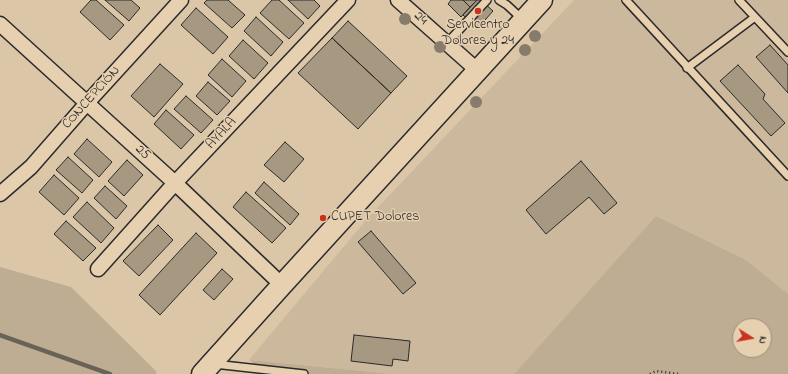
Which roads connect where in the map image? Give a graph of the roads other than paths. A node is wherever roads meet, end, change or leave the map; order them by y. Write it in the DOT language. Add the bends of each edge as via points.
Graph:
graph roads {
  1 [pos="181,0"];
  2 [pos="348,0"];
  3 [pos="398,0"];
  4 [pos="488,0"];
  5 [pos="499,0"];
  6 [pos="542,0"];
  7 [pos="626,0"];
  8 [pos="739,0"];
  9 [pos="755,17"];
  10 [pos="523,21"];
  11 [pos="0,24"];
  12 [pos="447,43"];
  13 [pos="788,52"];
  14 [pos="687,68"];
  15 [pos="477,70"];
  16 [pos="87,103"];
  17 [pos="788,176"];
  18 [pos="175,183"];
  19 [pos="0,194"];
  20 [pos="98,269"];
  21 [pos="282,285"];
  22 [pos="207,369"];
  23 [pos="304,374"];
  1 -- 16 [label="street, CONCEPCIÓN"];
  2 -- 18 [label="street, AYALA"];
  3 -- 12 [label="street, 24"];
  4 -- 12 [label="lane"];
  5 -- 10 [label="lane"];
  6 -- 10 [label="main road"];
  7 -- 14 [label="lane"];
  8 -- 9 [label="lane"];
  9 -- 13 [label="lane"];
  9 -- 14 [label="lane"];
  10 -- 15 [label="main road"];
  11 -- 16 [label="street, 25"];
  12 -- 15 [label="street, 24"];
  14 -- 17 [label="lane"];
  15 -- 21 [label="main road"];
  16 -- 18 [label="street, 25"];
  16 -- 19 [label="street, CONCEPCIÓN" via="31,167"];
  18 -- 20 [label="street, AYALA"];
  18 -- 21 [label="street, 25"];
  21 -- 22 [label="main road"];
  22 -- 23 [label="lane"];
}
